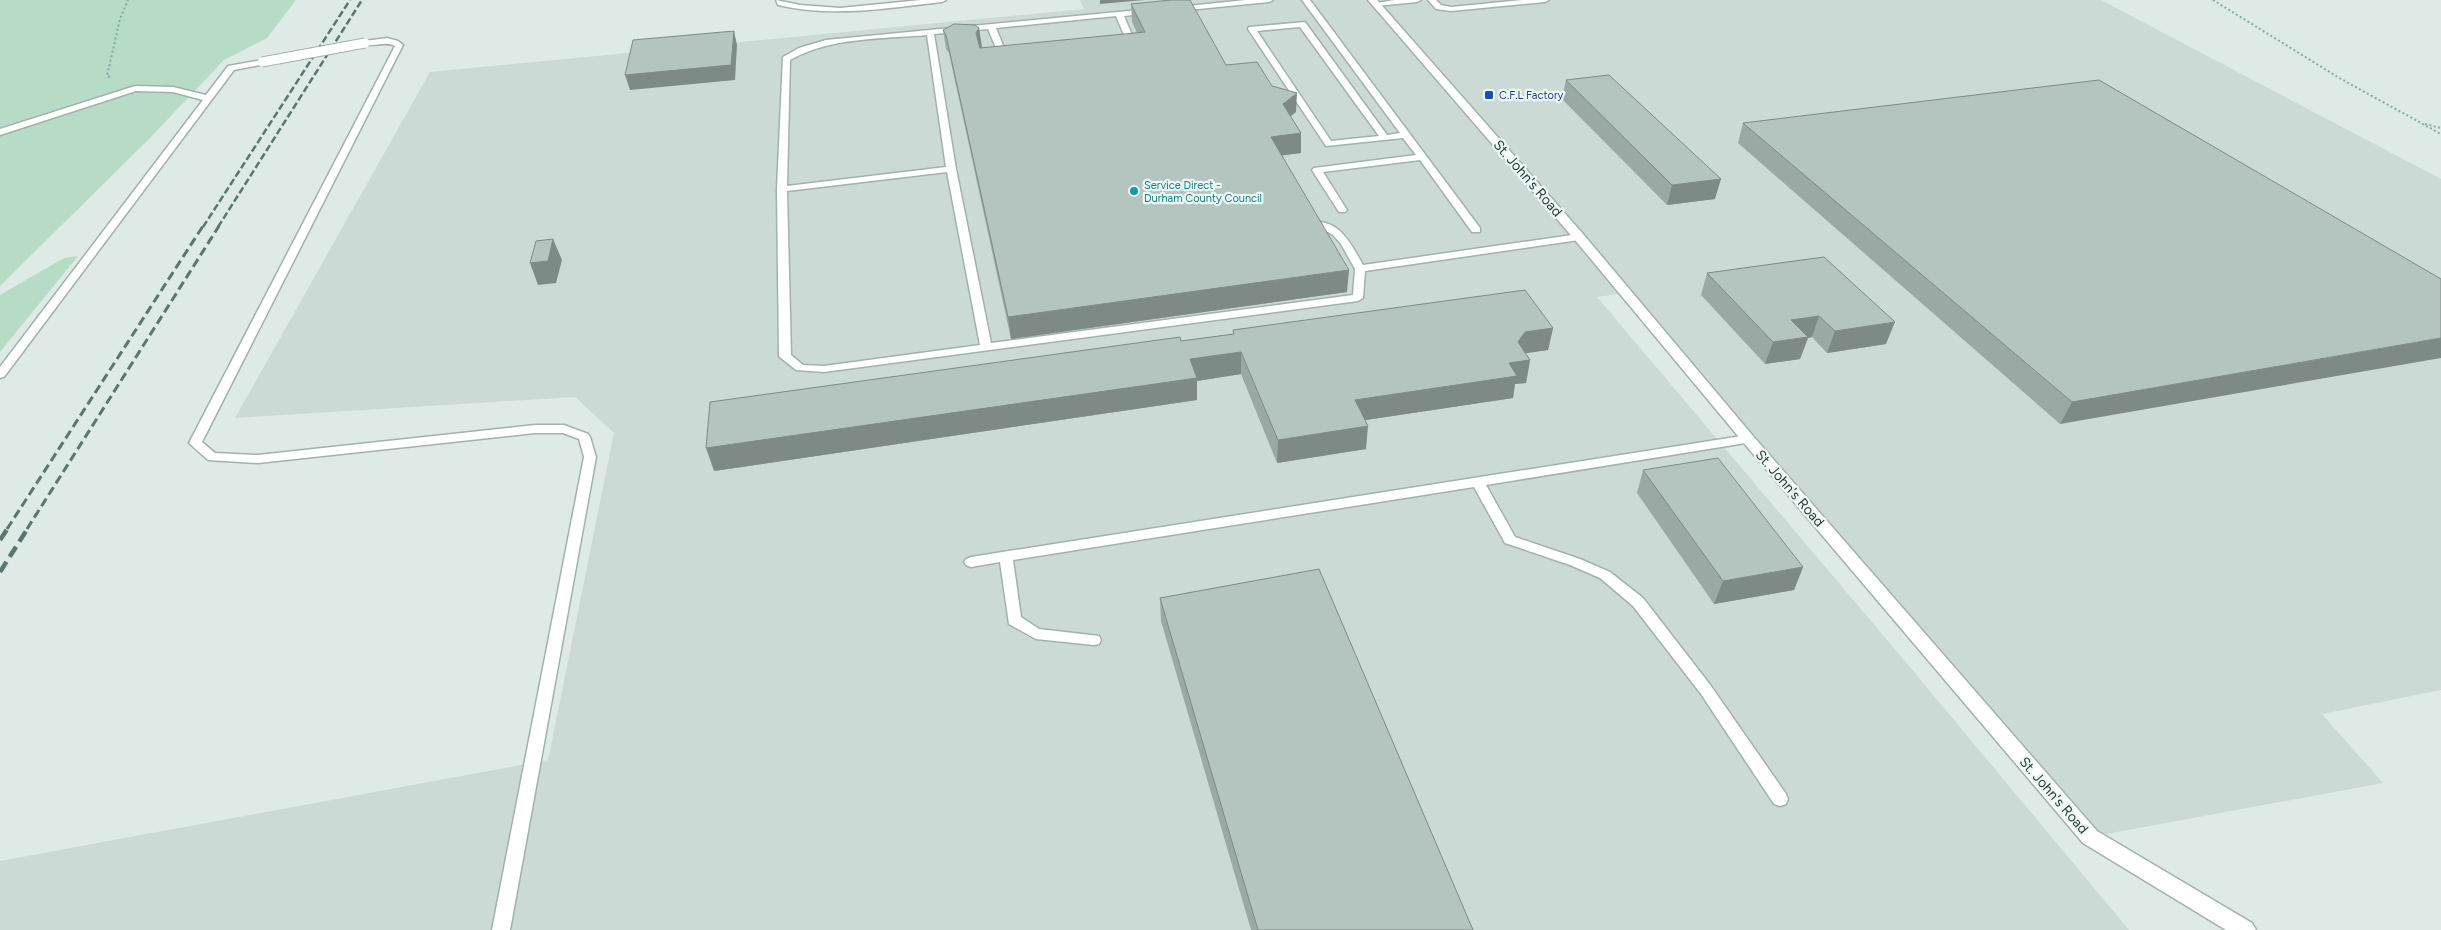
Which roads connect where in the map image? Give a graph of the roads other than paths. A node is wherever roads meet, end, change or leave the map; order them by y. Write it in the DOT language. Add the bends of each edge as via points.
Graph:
graph roads {
  1 [pos="780,0"];
  2 [pos="942,0"];
  3 [pos="1269,0"];
  4 [pos="1306,0"];
  5 [pos="1417,0"];
  6 [pos="1432,0"];
  7 [pos="1545,0"];
  8 [pos="1374,2"];
  9 [pos="1166,10"];
  10 [pos="1156,11"];
  11 [pos="1119,14"];
  12 [pos="992,26"];
  13 [pos="930,32"];
  14 [pos="1131,42"];
  15 [pos="1005,60"];
  16 [pos="208,99"];
  17 [pos="0,132"];
  18 [pos="1406,135"];
  19 [pos="1385,138"];
  20 [pos="1422,157"];
  21 [pos="951,169"];
  22 [pos="782,189"];
  23 [pos="1342,210"];
  24 [pos="1309,225"];
  25 [pos="1476,230"];
  26 [pos="1579,236"];
  27 [pos="1360,269"];
  28 [pos="986,348"];
  29 [pos="0,375"];
  30 [pos="1748,439"];
  31 [pos="1478,482"];
  32 [pos="1006,557"];
  33 [pos="971,562"];
  34 [pos="1094,640"];
  35 [pos="1780,799"];
  36 [pos="2241,929"];
  37 [pos="501,930"];
  1 -- 2 [label="lane" via="795,7 817,10"];
  3 -- 9 [label="lane"];
  4 -- 18 [label="lane"];
  5 -- 8 [label="lane"];
  6 -- 7 [label="lane" via="1451,9"];
  8 -- 26 [label="street, St. John's Road"];
  10 -- 11 [label="lane"];
  11 -- 12 [label="lane"];
  11 -- 14 [label="lane"];
  12 -- 13 [label="lane"];
  12 -- 15 [label="lane"];
  13 -- 21 [label="lane"];
  13 -- 22 [label="lane" via="826,42 786,59"];
  16 -- 17 [label="lane" via="184,90 135,89"];
  16 -- 29 [label="lane"];
  16 -- 37 [label="lane, bridge" via="232,68 385,40 399,45 195,443 212,457 258,459 564,428 584,437 590,457"];
  18 -- 19 [label="lane" via="1329,144 1252,29 1302,24"];
  18 -- 20 [label="lane"];
  20 -- 23 [label="lane" via="1317,170"];
  20 -- 25 [label="lane"];
  21 -- 22 [label="lane"];
  21 -- 28 [label="lane"];
  22 -- 28 [label="lane" via="785,356 800,368 824,369"];
  24 -- 27 [label="lane" via="1338,231"];
  26 -- 27 [label="lane"];
  26 -- 30 [label="street, St. John's Road"];
  27 -- 28 [label="lane" via="1358,298"];
  30 -- 31 [label="lane"];
  30 -- 36 [label="street, St. John's Road" via="2090,837"];
  31 -- 32 [label="lane"];
  31 -- 35 [label="lane" via="1510,540 1605,575 1638,602 1706,690"];
  32 -- 33 [label="lane"];
  32 -- 34 [label="lane" via="1014,620 1036,634"];
}
